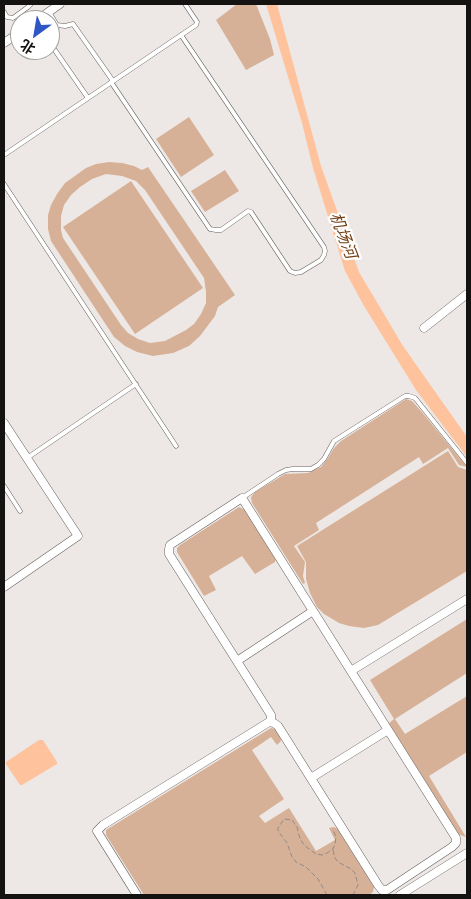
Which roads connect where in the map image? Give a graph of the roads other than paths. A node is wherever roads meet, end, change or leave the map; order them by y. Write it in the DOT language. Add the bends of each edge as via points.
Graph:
graph roads {
  1 [pos="30,4"];
  2 [pos="185,4"];
  3 [pos="4,12"];
  4 [pos="60,25"];
  5 [pos="181,35"];
  6 [pos="60,58"];
  7 [pos="112,82"];
  8 [pos="88,98"];
  9 [pos="4,155"];
  10 [pos="4,184"];
  11 [pos="467,294"];
  12 [pos="424,328"];
  13 [pos="136,384"];
  14 [pos="4,423"];
  15 [pos="7,434"];
  16 [pos="176,446"];
  17 [pos="27,458"];
  18 [pos="467,463"];
  19 [pos="4,486"];
  20 [pos="242,498"];
  21 [pos="20,511"];
  22 [pos="4,587"];
  23 [pos="467,599"];
  24 [pos="313,611"];
  25 [pos="237,661"];
  26 [pos="351,671"];
  27 [pos="269,722"];
  28 [pos="388,730"];
  29 [pos="311,778"];
  30 [pos="467,853"];
  31 [pos="137,895"];
  32 [pos="400,895"];
  1 -- 3 [label="lane" via="13,18"];
  2 -- 5 [label="lane" via="197,22"];
  4 -- 7 [label="lane" via="73,24"];
  5 -- 7 [label="lane"];
  5 -- 7 [label="lane" via="324,247 321,260 301,272 290,271 248,211 222,230 210,229"];
  6 -- 8 [label="lane"];
  7 -- 8 [label="lane"];
  8 -- 9 [label="lane"];
  10 -- 13 [label="lane"];
  11 -- 12 [label="street"];
  13 -- 16 [label="lane"];
  13 -- 17 [label="lane"];
  14 -- 15 [label="street"];
  15 -- 17 [label="street"];
  17 -- 22 [label="street" via="78,536"];
  18 -- 20 [label="lane" via="415,398 405,396 334,441 318,465 278,474"];
  19 -- 21 [label="lane"];
  20 -- 24 [label="street"];
  20 -- 25 [label="street" via="170,545 169,549 169,554"];
  23 -- 26 [label="street"];
  24 -- 25 [label="street"];
  24 -- 26 [label="street"];
  25 -- 27 [label="street" via="271,716"];
  26 -- 28 [label="street"];
  27 -- 29 [label="street" via="278,726"];
  27 -- 31 [label="street" via="97,831"];
  28 -- 29 [label="street"];
  28 -- 29 [label="street" via="456,838 456,843 387,890 378,886"];
  30 -- 32 [label="street"];
}
